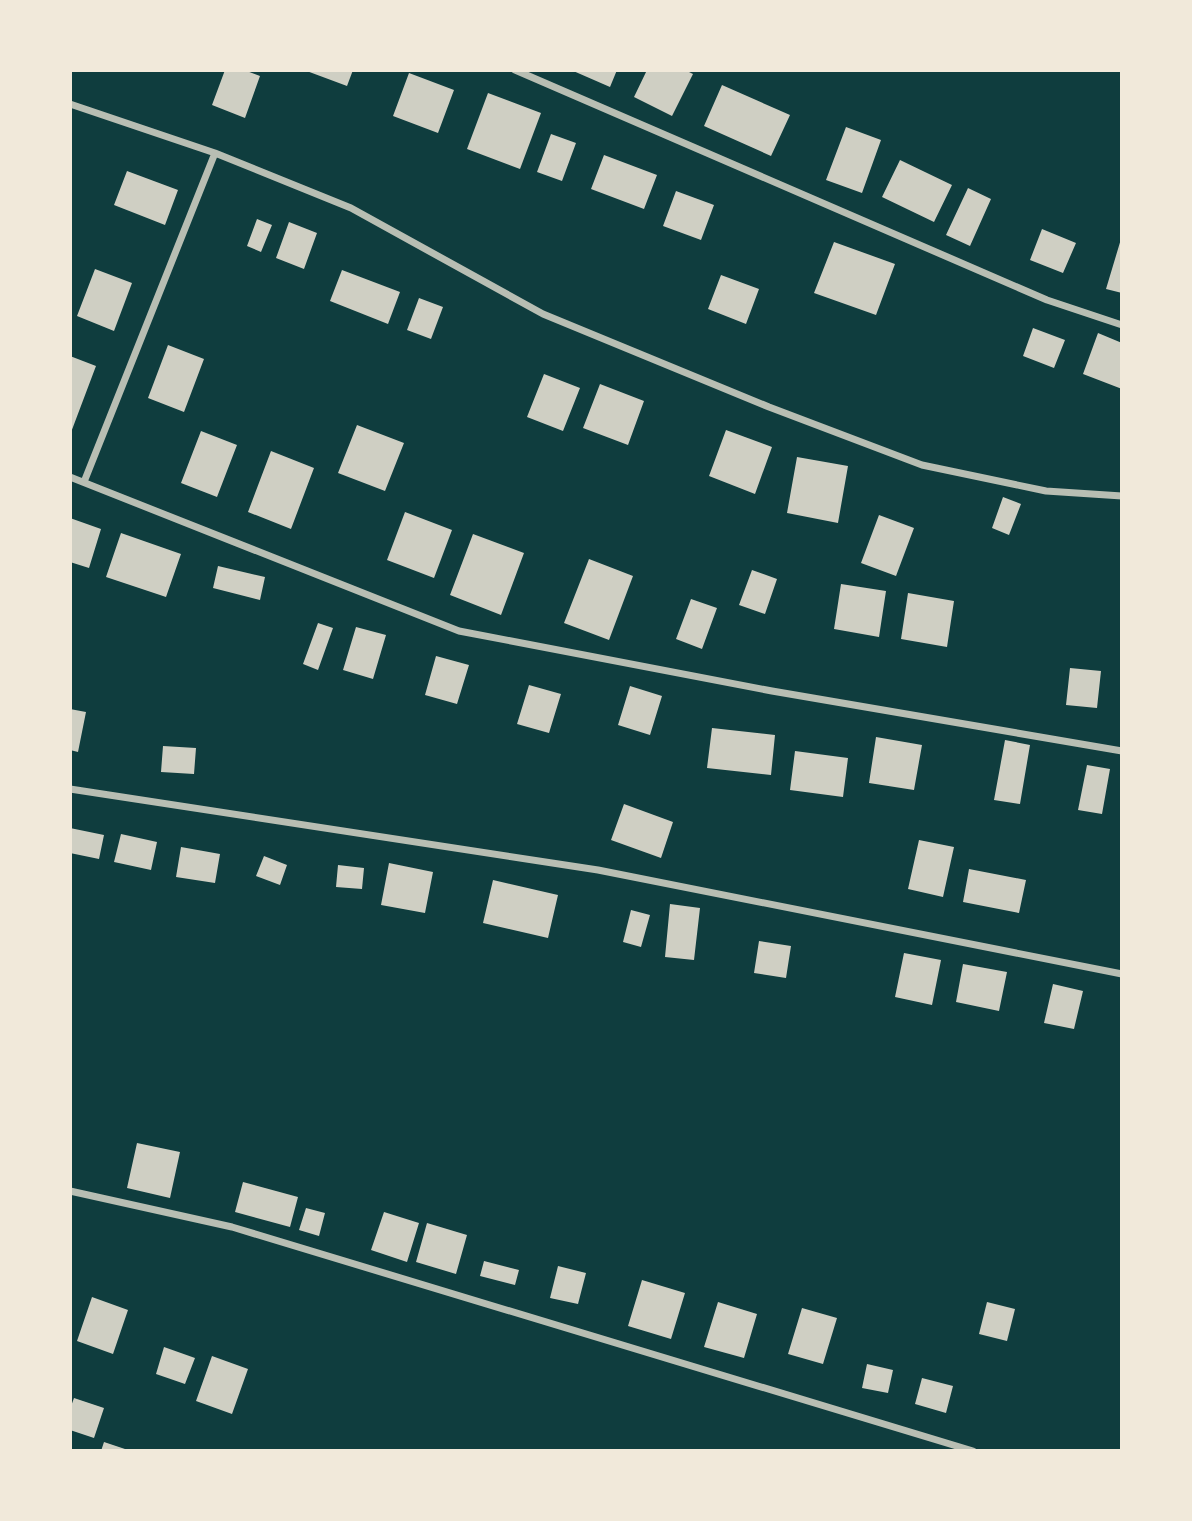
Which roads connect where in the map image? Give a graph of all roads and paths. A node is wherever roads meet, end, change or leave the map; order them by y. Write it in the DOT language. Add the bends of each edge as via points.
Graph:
graph roads {
  1 [pos="516,70"];
  2 [pos="70,104"];
  3 [pos="215,153"];
  4 [pos="1122,325"];
  5 [pos="70,477"];
  6 [pos="84,482"];
  7 [pos="1122,496"];
  8 [pos="1122,751"];
  9 [pos="70,789"];
  10 [pos="1122,974"];
  11 [pos="70,1191"];
  12 [pos="973,1451"];
  1 -- 4 [label="street" via="1047,300"];
  2 -- 3 [label="street"];
  3 -- 6 [label="street"];
  3 -- 7 [label="street" via="351,208 543,314 922,465 1046,491"];
  5 -- 6 [label="street"];
  6 -- 8 [label="street" via="459,631"];
  9 -- 10 [label="street" via="598,870"];
  11 -- 12 [label="street" via="232,1227"];
}
